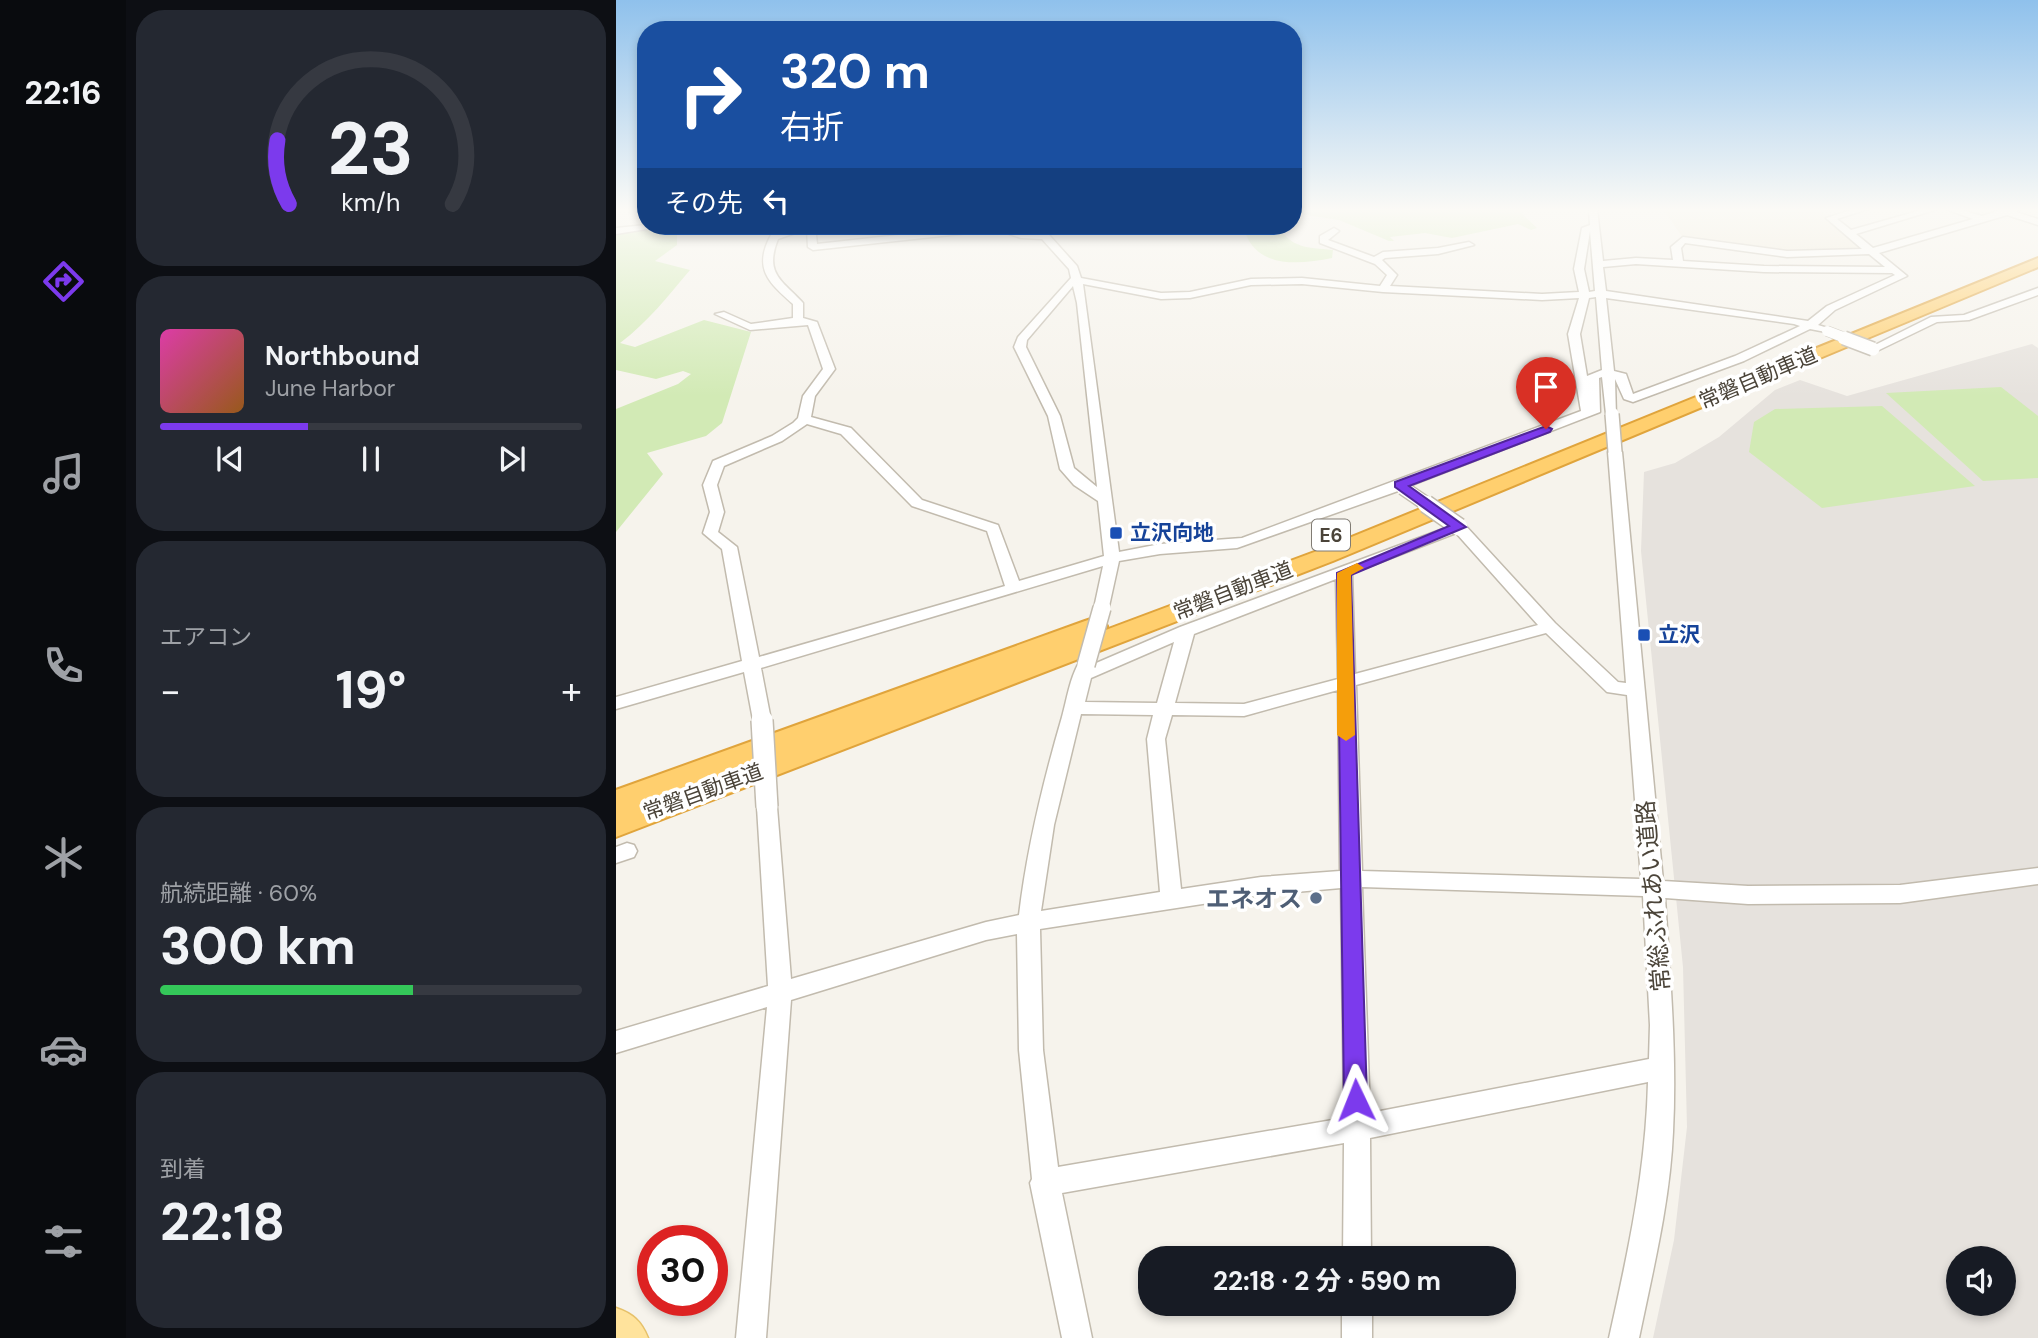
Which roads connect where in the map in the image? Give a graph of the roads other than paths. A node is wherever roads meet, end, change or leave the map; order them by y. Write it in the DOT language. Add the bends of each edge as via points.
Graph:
graph roads {
  1 [pos="769,271"];
  2 [pos="1073,271"];
  3 [pos="1387,271"];
  4 [pos="1579,271"];
  5 [pos="1600,271"];
  6 [pos="1897,271"];
  7 [pos="1987,271"];
  8 [pos="2013,271"];
  9 [pos="1077,281"];
  10 [pos="1383,289"];
  11 [pos="2038,290"];
  12 [pos="1602,293"];
  13 [pos="1585,294"];
  14 [pos="720,314"];
  15 [pos="798,321"];
  16 [pos="1812,324"];
  17 [pos="1608,373"];
  18 [pos="1588,413"];
  19 [pos="804,419"];
  20 [pos="1401,486"];
  21 [pos="1105,499"];
  22 [pos="1459,527"];
  23 [pos="1112,558"];
  24 [pos="1344,573"];
  25 [pos="1013,586"];
  26 [pos="1549,627"];
  27 [pos="1186,631"];
  28 [pos="751,663"];
  29 [pos="1084,670"];
  30 [pos="1345,684"];
  31 [pos="1635,689"];
  32 [pos="616,703"];
  33 [pos="1073,708"];
  34 [pos="1165,708"];
  35 [pos="616,802"];
  36 [pos="616,825"];
  37 [pos="2038,876"];
  38 [pos="1350,879"];
  39 [pos="1653,889"];
  40 [pos="1171,898"];
  41 [pos="1029,923"];
  42 [pos="780,991"];
  43 [pos="616,1042"];
  44 [pos="1662,1068"];
  45 [pos="1357,1128"];
  46 [pos="1044,1183"];
  47 [pos="1357,1246"];
  48 [pos="1357,1316"];
  49 [pos="616,1327"];
  50 [pos="628,1338"];
  51 [pos="751,1338"];
  52 [pos="1077,1338"];
  53 [pos="1357,1338"];
  54 [pos="1624,1338"];
  1 -- 15 [label="street" via="771,279 798,303"];
  2 -- 9 [label="street"];
  3 -- 10 [label="street" via="1392,275"];
  4 -- 13 [label="street"];
  5 -- 12 [label="street"];
  6 -- 16 [label="street" via="1902,276 1831,308"];
  7 -- 35 [label="highway, 常磐自動車道 / E6" via="1322,539"];
  8 -- 36 [label="highway, 常磐自動車道 / E6" via="1325,556"];
  9 -- 10 [label="street" via="1161,296 1263,281"];
  9 -- 21 [label="street"];
  9 -- 21 [label="street" via="1072,281 1020,346 1054,416 1067,469"];
  10 -- 13 [label="street" via="1542,297"];
  11 -- 16 [label="street, bridge" via="1965,318 1935,318 1873,349"];
  12 -- 13 [label="street"];
  12 -- 16 [label="street"];
  12 -- 17 [label="street"];
  13 -- 18 [label="street" via="1574,334"];
  14 -- 15 [label="street" via="750,327"];
  15 -- 19 [label="street" via="812,322 829,369 808,396"];
  16 -- 17 [label="street" via="1633,398 1628,396 1622,377"];
  17 -- 18 [label="street" via="1593,377 1596,410"];
  17 -- 31 [label="street, 常総ふれあい道路, bridge"];
  18 -- 20 [label="street"];
  19 -- 25 [label="street" via="846,431 917,503 993,528"];
  19 -- 28 [label="street" via="788,433 718,464 710,485 717,512 709,533 729,547"];
  20 -- 22 [label="street, bridge"];
  20 -- 23 [label="street" via="1239,543"];
  21 -- 23 [label="street"];
  22 -- 24 [label="street"];
  22 -- 26 [label="street"];
  23 -- 25 [label="street"];
  23 -- 29 [label="street, bridge"];
  24 -- 27 [label="street"];
  24 -- 30 [label="street"];
  25 -- 28 [label="street"];
  26 -- 30 [label="street"];
  26 -- 31 [label="street" via="1613,688"];
  27 -- 29 [label="street"];
  27 -- 34 [label="street"];
  28 -- 32 [label="street"];
  28 -- 42 [label="street, bridge" via="762,720"];
  29 -- 33 [label="street"];
  30 -- 34 [label="street" via="1244,710"];
  30 -- 38 [label="street"];
  31 -- 39 [label="street, 常総ふれあい道路"];
  33 -- 34 [label="street"];
  33 -- 41 [label="street" via="1037,856"];
  34 -- 40 [label="street" via="1156,739"];
  37 -- 39 [label="street" via="1900,894 1748,895"];
  38 -- 39 [label="street"];
  38 -- 40 [label="street"];
  38 -- 45 [label="street"];
  39 -- 44 [label="street, 常総ふれあい道路" via="1662,992"];
  40 -- 41 [label="street"];
  41 -- 42 [label="street" via="986,931"];
  41 -- 46 [label="street" via="1030,1056"];
  42 -- 43 [label="street"];
  42 -- 51 [label="street"];
  44 -- 45 [label="street"];
  44 -- 54 [label="street, 常総ふれあい道路" via="1660,1134 1649,1219"];
  45 -- 46 [label="street"];
  45 -- 47 [label="street"];
  46 -- 52 [label="street"];
  48 -- 53 [label="street"];
  49 -- 50 [label="main road"];
}
